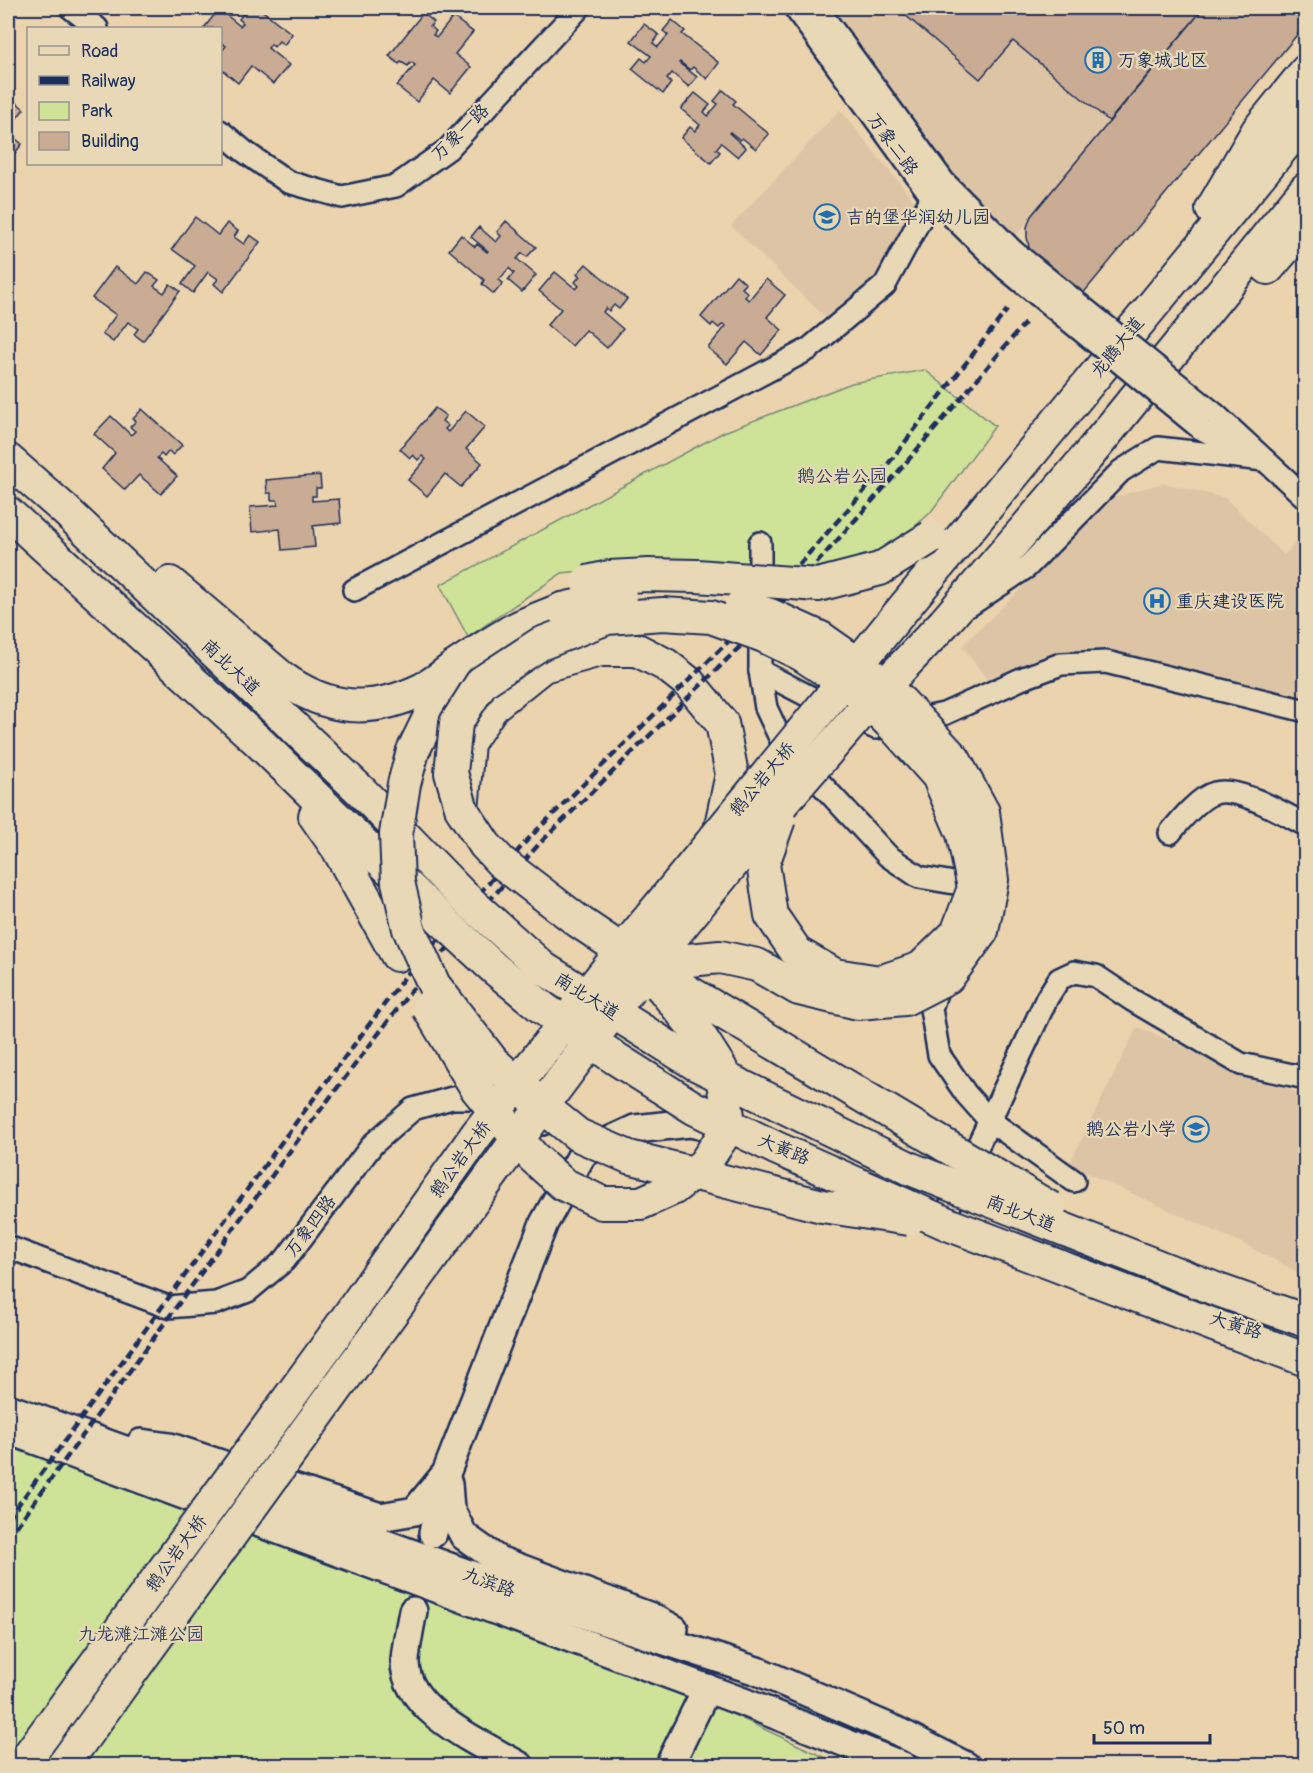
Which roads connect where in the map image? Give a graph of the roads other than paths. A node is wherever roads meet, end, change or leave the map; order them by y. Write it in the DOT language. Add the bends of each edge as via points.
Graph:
graph roads {
  1 [pos="71,8"];
  2 [pos="579,8"];
  3 [pos="795,8"];
  4 [pos="817,8"];
  5 [pos="96,27"];
  6 [pos="1305,71"];
  7 [pos="1305,119"];
  8 [pos="222,132"];
  9 [pos="1305,189"];
  10 [pos="932,197"];
  11 [pos="1305,224"];
  12 [pos="1010,260"];
  13 [pos="1164,289"];
  14 [pos="1045,437"];
  15 [pos="1087,457"];
  16 [pos="8,460"];
  17 [pos="1264,460"];
  18 [pos="1305,498"];
  19 [pos="65,510"];
  20 [pos="8,513"];
  21 [pos="760,543"];
  22 [pos="930,576"];
  23 [pos="354,590"];
  24 [pos="566,597"];
  25 [pos="944,623"];
  26 [pos="466,659"];
  27 [pos="760,670"];
  28 [pos="1305,711"];
  29 [pos="260,743"];
  30 [pos="785,800"];
  31 [pos="462,810"];
  32 [pos="1305,825"];
  33 [pos="720,830"];
  34 [pos="1170,833"];
  35 [pos="638,976"];
  36 [pos="1305,1078"];
  37 [pos="989,1120"];
  38 [pos="583,1154"];
  39 [pos="1074,1181"];
  40 [pos="947,1220"];
  41 [pos="8,1247"];
  42 [pos="1218,1290"];
  43 [pos="1305,1321"];
  44 [pos="1305,1339"];
  45 [pos="1305,1360"];
  46 [pos="8,1408"];
  47 [pos="8,1430"];
  48 [pos="71,1439"];
  49 [pos="447,1471"];
  50 [pos="433,1533"];
  51 [pos="413,1611"];
  52 [pos="760,1672"];
  53 [pos="707,1688"];
  54 [pos="746,1703"];
  55 [pos="21,1766"];
  56 [pos="63,1766"];
  57 [pos="520,1766"];
  58 [pos="669,1766"];
  59 [pos="903,1766"];
  60 [pos="966,1766"];
  1 -- 5 [label="street"];
  2 -- 8 [label="street, 万象一路" via="448,149 396,186 342,197 288,182"];
  3 -- 10 [label="street, 万象二路"];
  4 -- 12 [label="street, 万象二路" via="944,182"];
  6 -- 13 [label="highway" via="1258,130"];
  7 -- 13 [label="highway, 龙腾大道"];
  9 -- 15 [label="highway"];
  10 -- 12 [label="street, 万象二路"];
  10 -- 23 [label="street" via="885,285 809,349"];
  11 -- 15 [label="highway" via="1241,299"];
  12 -- 17 [label="street, bridge" via="1208,421"];
  13 -- 14 [label="highway, 龙腾大道"];
  14 -- 22 [label="highway, 龙腾大道"];
  14 -- 24 [label="highway, bridge" via="931,537 880,569 818,585 697,576 609,577"];
  15 -- 25 [label="highway"];
  16 -- 19 [label="highway, 南北大道"];
  17 -- 18 [label="street"];
  17 -- 25 [label="street" via="1158,448 1121,471 1027,567"];
  19 -- 26 [label="highway" via="168,581 300,691 325,701 374,705 398,699 424,688"];
  19 -- 42 [label="highway, 南北大道, bridge" via="362,792 462,895 543,968 694,1063 912,1169"];
  20 -- 29 [label="highway, 南北大道"];
  21 -- 27 [label="street"];
  22 -- 33 [label="highway, 鹅公岩大桥, bridge"];
  24 -- 26 [label="highway" via="525,603 496,625"];
  24 -- 35 [label="highway, bridge" via="669,595 723,600 770,615 821,638 865,669 954,759 983,812 992,880 982,931 948,977 905,999 858,1003 799,988 757,965 720,957 689,960"];
  25 -- 30 [label="highway, 鹅公岩大桥, bridge"];
  26 -- 40 [label="highway, bridge" via="432,712 413,751 396,834 398,882 409,929 434,985 493,1062 578,1135 629,1157 822,1206"];
  27 -- 28 [label="street" via="876,728 944,714 1061,664 1106,662"];
  27 -- 37 [label="street" via="766,708 782,742 888,856 919,877 960,884 980,900 976,928 944,967 931,1009 939,1054"];
  29 -- 35 [label="highway, bridge" via="339,849 477,1089 533,1157 563,1184 602,1203 641,1203 674,1188 704,1164 725,1133 728,1116 722,1069 696,1030"];
  29 -- 40 [label="highway, 南北大道, bridge" via="440,918 544,1009 694,1108 776,1149"];
  30 -- 31 [label="highway, bridge" via="763,864 771,915 797,954 835,975 880,982 921,968 957,933 974,888 963,834 938,776 859,692 801,654 711,617 663,614 607,618 540,644 482,682 456,723 452,773"];
  30 -- 35 [label="highway, 鹅公岩大桥, bridge"];
  31 -- 33 [label="highway, bridge" via="468,743 493,706 543,666 600,650 637,650 689,683 722,723 732,774"];
  31 -- 35 [label="highway, bridge" via="485,846 501,862 578,921"];
  32 -- 34 [label="street" via="1260,802 1227,792 1213,793 1191,809"];
  33 -- 55 [label="highway, 鹅公岩大桥, bridge" via="477,1134"];
  35 -- 42 [label="highway, bridge" via="1096,1235"];
  35 -- 56 [label="highway, 鹅公岩大桥, bridge"];
  36 -- 37 [label="street" via="1241,1064 1096,976 1074,972 1059,979 1047,998"];
  37 -- 39 [label="street"];
  37 -- 40 [label="street"];
  38 -- 40 [label="main road, 大黄路" via="635,1129 690,1123 753,1136"];
  38 -- 41 [label="street, 万象四路" via="532,1116 486,1098 452,1098 413,1109 373,1144 285,1260 248,1291 216,1303 168,1307"];
  38 -- 49 [label="main road" via="544,1223"];
  40 -- 44 [label="main road, 大黄路" via="1255,1333"];
  40 -- 45 [label="highway, 南北大道, bridge"];
  42 -- 43 [label="highway, 南北大道, bridge"];
  46 -- 48 [label="main road, 九滨路"];
  47 -- 48 [label="main road, 九滨路"];
  48 -- 49 [label="main road" via="170,1447 380,1517 415,1511"];
  48 -- 52 [label="main road, 九滨路"];
  48 -- 53 [label="main road, 九滨路"];
  49 -- 50 [label="main road"];
  49 -- 52 [label="main road" via="450,1509 465,1536 498,1560 651,1617"];
  51 -- 57 [label="main road" via="405,1663 414,1694 434,1716"];
  52 -- 54 [label="main road" via="769,1689 765,1699"];
  52 -- 60 [label="main road, 九滨路" via="897,1731"];
  53 -- 54 [label="main road, 九滨路"];
  53 -- 58 [label="main road"];
  54 -- 59 [label="main road, 九滨路"];
}
